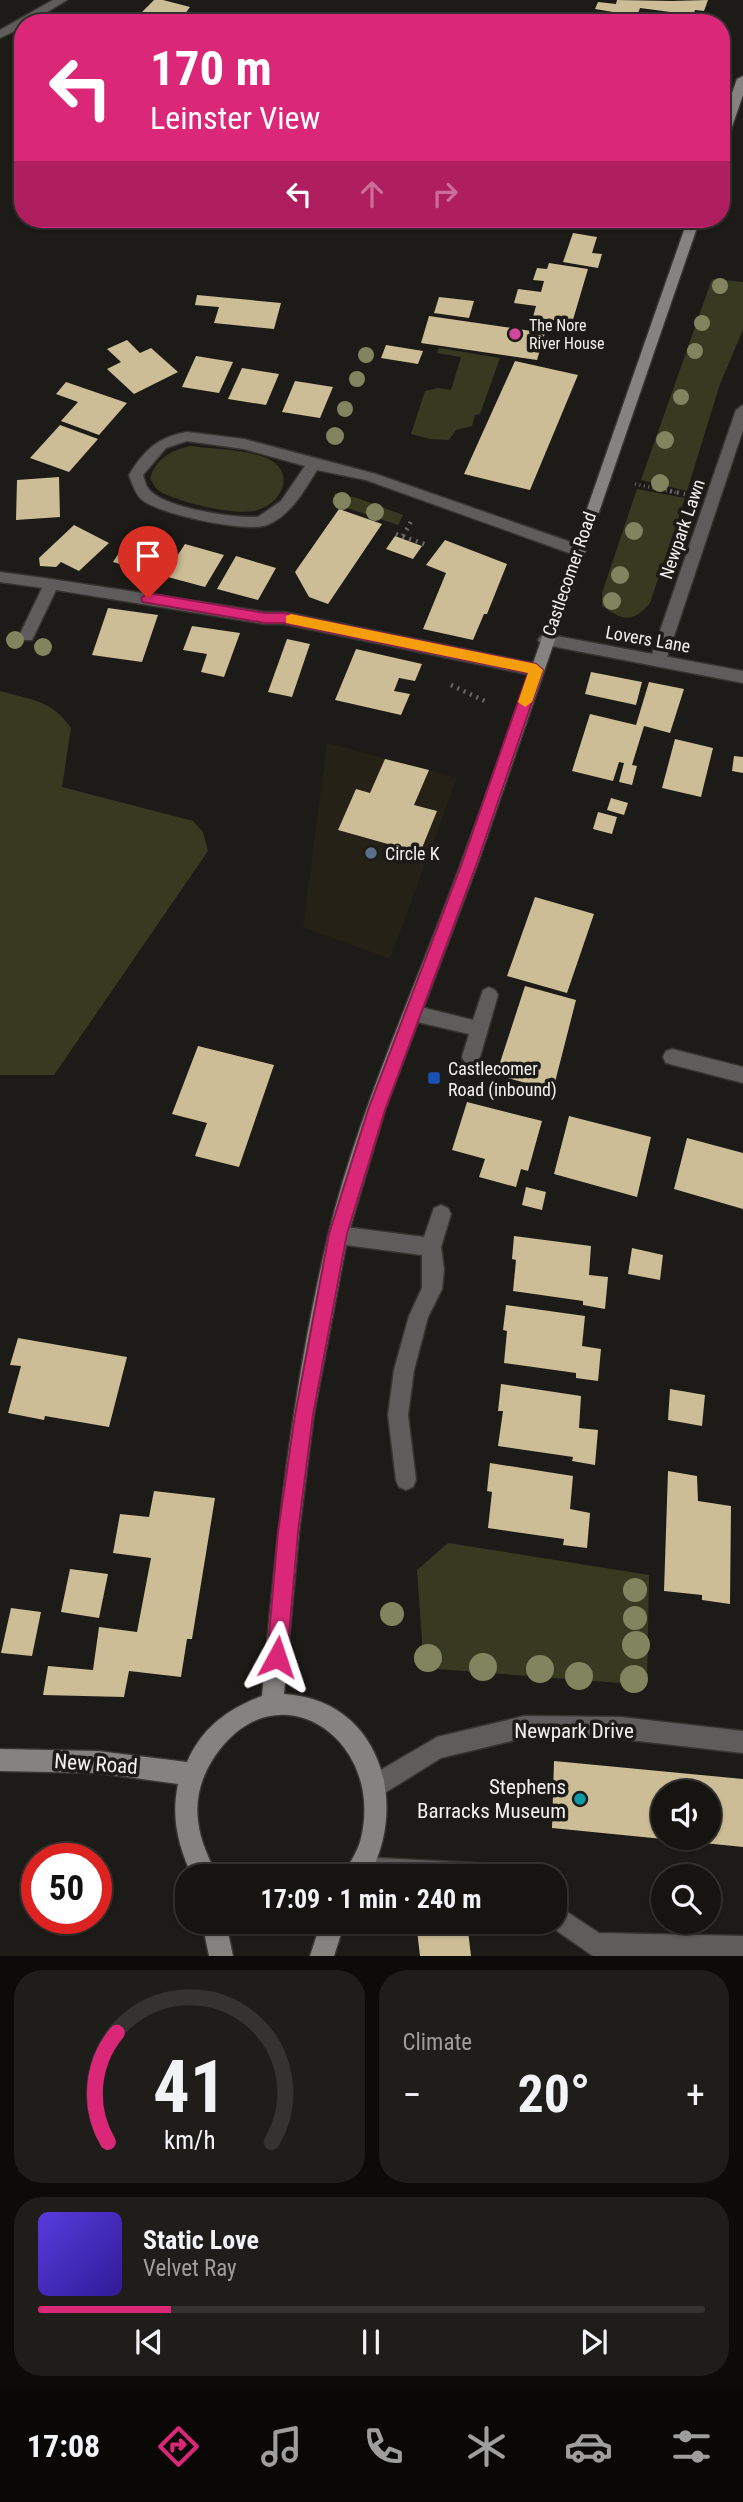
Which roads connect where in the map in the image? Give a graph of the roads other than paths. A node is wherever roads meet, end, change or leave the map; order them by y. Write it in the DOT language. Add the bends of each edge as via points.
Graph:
graph roads {
  1 [pos="61,0"];
  2 [pos="37,14"];
  3 [pos="743,79"];
  4 [pos="730,116"];
  5 [pos="691,228"];
  6 [pos="743,410"];
  7 [pos="320,466"];
  8 [pos="577,550"];
  9 [pos="0,577"];
  10 [pos="51,584"];
  11 [pos="27,636"];
  12 [pos="546,640"];
  13 [pos="658,660"];
  14 [pos="536,670"];
  15 [pos="743,677"];
  16 [pos="489,995"];
  17 [pos="413,1013"];
  18 [pos="479,1029"];
  19 [pos="471,1057"];
  20 [pos="672,1057"];
  21 [pos="743,1075"];
  22 [pos="441,1214"];
  23 [pos="338,1234"];
  24 [pos="431,1247"];
  25 [pos="406,1480"];
  26 [pos="272,1704"];
  27 [pos="743,1742"];
  28 [pos="0,1760"];
  29 [pos="192,1774"];
  30 [pos="375,1786"];
  31 [pos="199,1864"];
  32 [pos="362,1864"];
  33 [pos="567,1926"];
  34 [pos="216,1934"];
  35 [pos="329,1934"];
  36 [pos="743,1948"];
  37 [pos="595,1950"];
  38 [pos="220,1956"];
  39 [pos="321,1956"];
  1 -- 2 [label="street"];
  3 -- 4 [label="main road"];
  5 -- 8 [label="main road, Castlecomer Road"];
  6 -- 13 [label="street, Newpark Lawn"];
  7 -- 7 [label="street" via="263,447 191,437 158,447 136,475 150,499 258,522 274,515"];
  7 -- 8 [label="street" via="368,476"];
  8 -- 12 [label="main road, Castlecomer Road"];
  9 -- 10 [label="street"];
  10 -- 11 [label="street"];
  10 -- 14 [label="street" via="284,618"];
  12 -- 13 [label="street, Lovers Lane"];
  12 -- 14 [label="main road, Castlecomer Road"];
  13 -- 15 [label="street, Lovers Lane"];
  14 -- 17 [label="main road, Castlecomer Road"];
  16 -- 18 [label="street"];
  17 -- 18 [label="street"];
  17 -- 23 [label="main road, Castlecomer Road" via="376,1110"];
  18 -- 19 [label="street"];
  20 -- 21 [label="street"];
  22 -- 24 [label="street"];
  23 -- 24 [label="street"];
  23 -- 26 [label="main road, Castlecomer Road" via="304,1415"];
  24 -- 25 [label="street" via="432,1289 404,1370 398,1415"];
  26 -- 29 [label="main road" via="233,1720 202,1753"];
  26 -- 30 [label="main road" via="300,1705 326,1714 348,1732 365,1757"];
  27 -- 30 [label="street, Newpark Drive" via="621,1728 524,1727 437,1748"];
  28 -- 29 [label="main road, New Road" via="98,1762"];
  29 -- 31 [label="main road" via="187,1828"];
  30 -- 32 [label="main road" via="377,1815 372,1843"];
  33 -- 37 [label="street"];
  34 -- 38 [label="main road"];
  35 -- 39 [label="main road"];
  36 -- 37 [label="street"];
}
